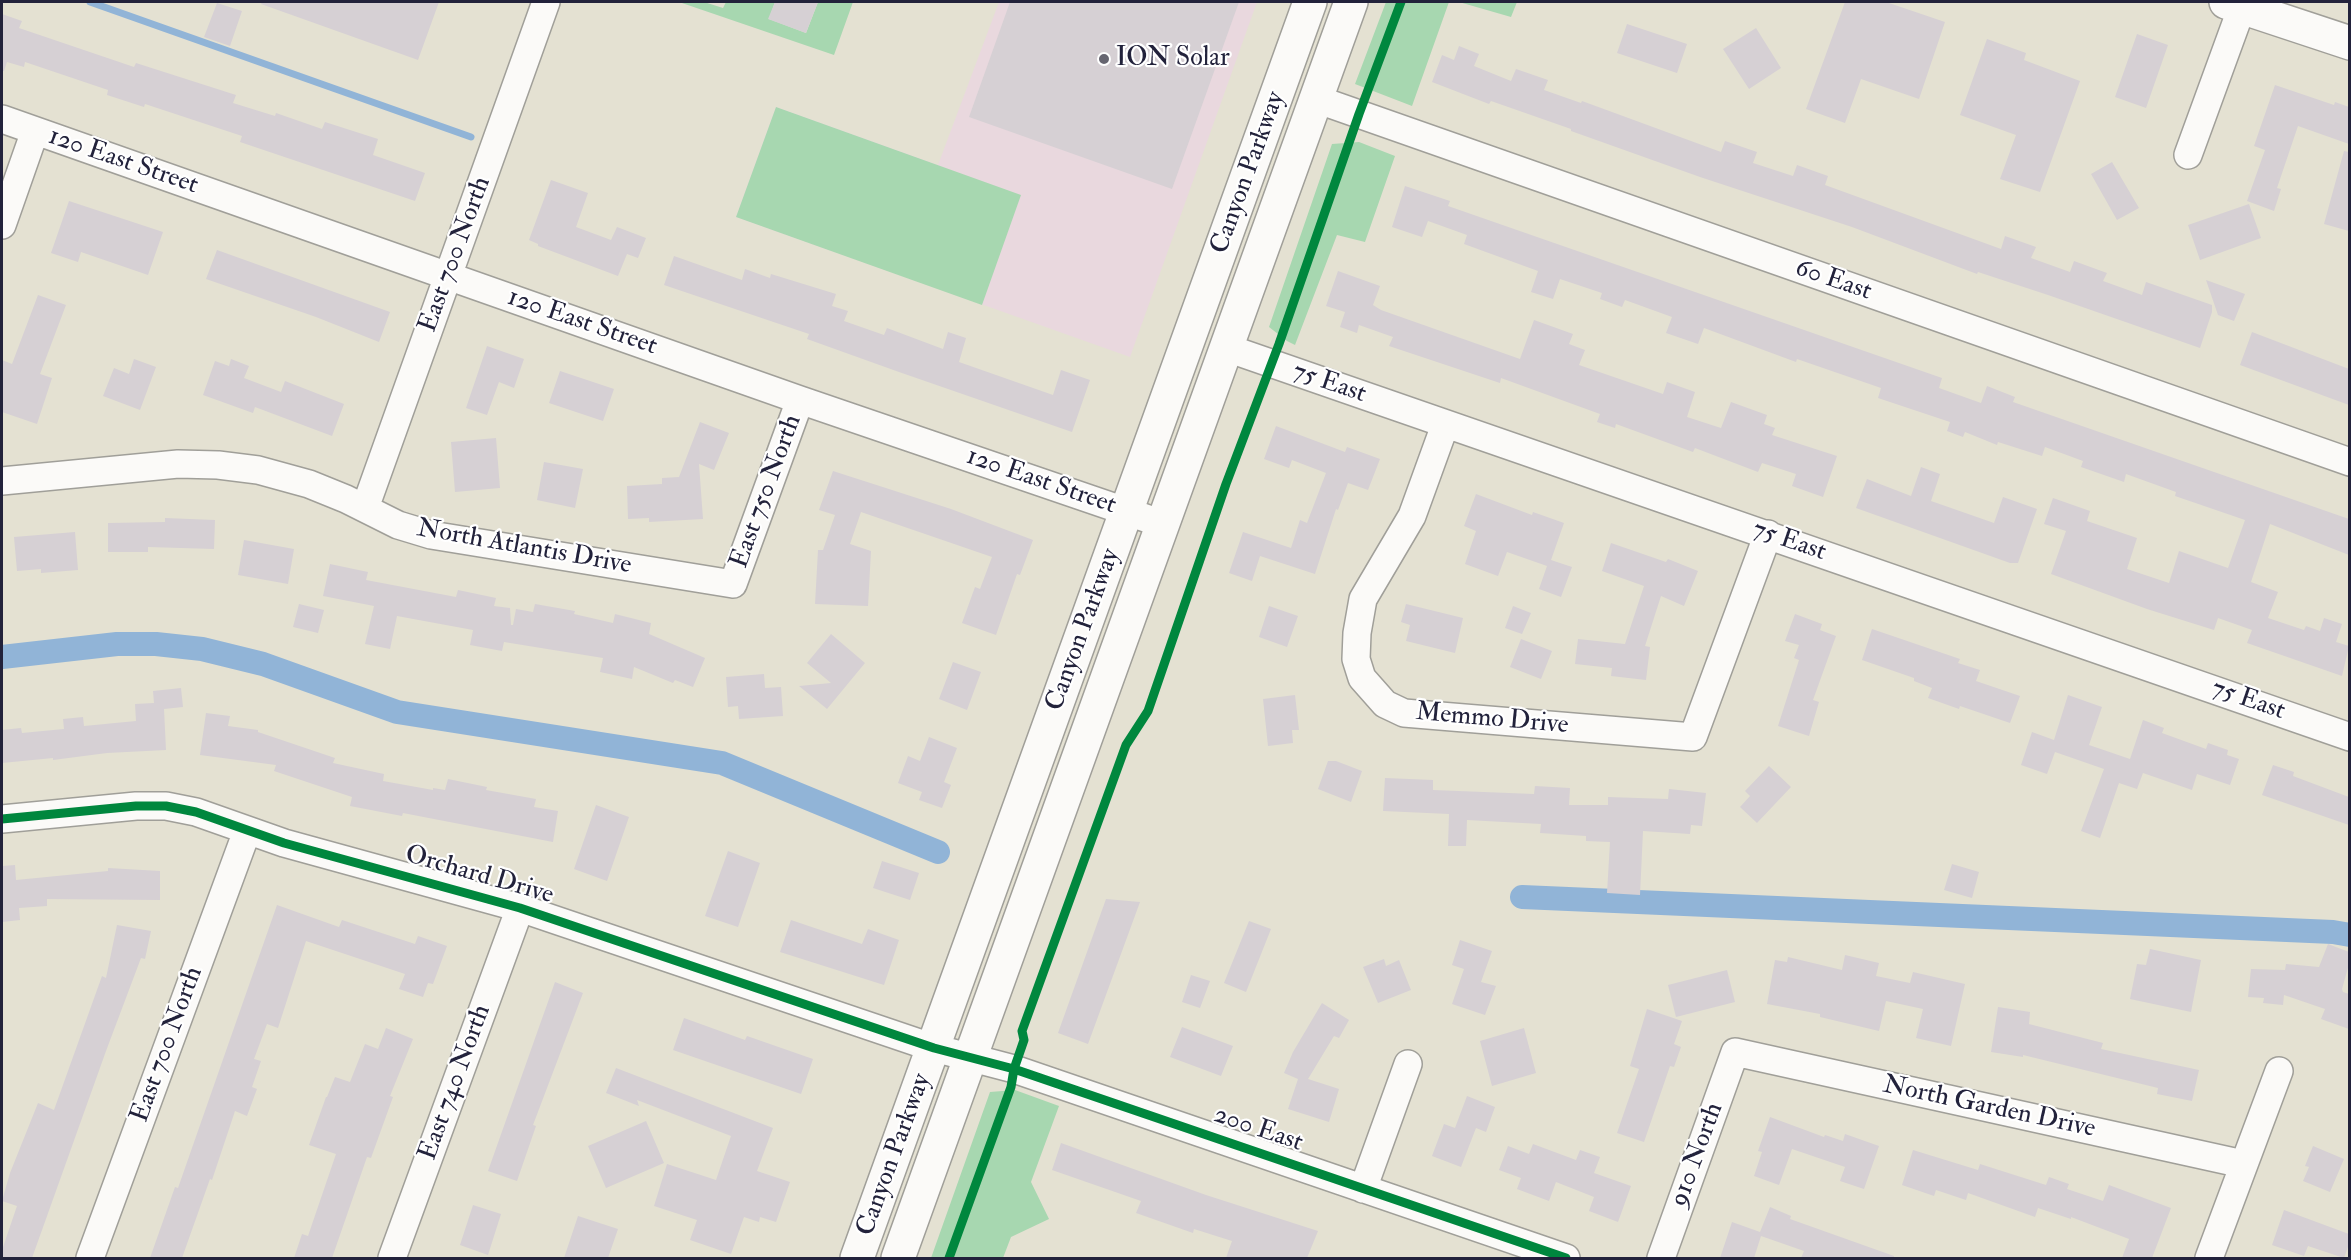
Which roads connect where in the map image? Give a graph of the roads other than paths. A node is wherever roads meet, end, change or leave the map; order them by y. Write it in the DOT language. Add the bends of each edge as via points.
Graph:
graph roads {
  1 [pos="546,2"];
  2 [pos="1310,2"];
  3 [pos="1351,2"];
  4 [pos="2234,4"];
  5 [pos="2348,37"];
  6 [pos="1316,99"];
  7 [pos="2,119"];
  8 [pos="35,131"];
  9 [pos="2188,155"];
  10 [pos="2,225"];
  11 [pos="450,276"];
  12 [pos="1227,348"];
  13 [pos="800,400"];
  14 [pos="1445,425"];
  15 [pos="2349,462"];
  16 [pos="2,481"];
  17 [pos="365,508"];
  18 [pos="1127,512"];
  19 [pos="1163,524"];
  20 [pos="1768,534"];
  21 [pos="733,584"];
  22 [pos="2349,737"];
  23 [pos="2,819"];
  24 [pos="247,831"];
  25 [pos="520,908"];
  26 [pos="934,1048"];
  27 [pos="1735,1052"];
  28 [pos="970,1058"];
  29 [pos="1408,1064"];
  30 [pos="2279,1071"];
  31 [pos="2243,1164"];
  32 [pos="1363,1189"];
  33 [pos="90,1258"];
  34 [pos="392,1258"];
  35 [pos="857,1258"];
  36 [pos="898,1258"];
  37 [pos="1566,1258"];
  38 [pos="1661,1258"];
  39 [pos="2210,1258"];
  1 -- 11 [label="street, East 700 North"];
  2 -- 18 [label="main road, Canyon Parkway"];
  3 -- 6 [label="main road, Canyon Parkway"];
  4 -- 5 [label="main road"];
  4 -- 9 [label="street"];
  6 -- 12 [label="main road, Canyon Parkway"];
  6 -- 15 [label="street, 60 East"];
  7 -- 8 [label="street, 120 East Street"];
  8 -- 10 [label="street"];
  8 -- 11 [label="street, 120 East Street"];
  11 -- 13 [label="street, 120 East Street"];
  11 -- 17 [label="street, East 700 North"];
  12 -- 14 [label="street, 75 East"];
  12 -- 19 [label="main road, Canyon Parkway"];
  13 -- 18 [label="street, 120 East Street"];
  13 -- 21 [label="street, East 750 North"];
  14 -- 20 [label="street, 75 East"];
  14 -- 20 [label="street, Memmo Drive" via="1412,516 1363,599 1357,633 1356,659 1362,678 1385,704 1404,713 1693,737"];
  16 -- 17 [label="street, North Atlantis Drive" via="178,464 218,465 309,483"];
  17 -- 21 [label="street, North Atlantis Drive" via="398,525 431,535"];
  18 -- 19 [label="street, 120 East Street"];
  18 -- 26 [label="main road, Canyon Parkway"];
  19 -- 28 [label="main road, Canyon Parkway"];
  20 -- 22 [label="street, 75 East"];
  23 -- 24 [label="street, Orchard Drive" via="166,806 196,812"];
  24 -- 25 [label="street, Orchard Drive"];
  24 -- 33 [label="street, East 700 North"];
  25 -- 26 [label="street, Orchard Drive"];
  25 -- 34 [label="street, East 740 North"];
  26 -- 28 [label="street, 200 East"];
  26 -- 35 [label="main road, Canyon Parkway"];
  27 -- 31 [label="street, North Garden Drive"];
  27 -- 38 [label="street, 910 North"];
  28 -- 32 [label="street, 200 East" via="1014,1069"];
  28 -- 36 [label="main road, Canyon Parkway"];
  29 -- 32 [label="street"];
  30 -- 31 [label="street"];
  31 -- 39 [label="street"];
  32 -- 37 [label="street, 200 East"];
}
